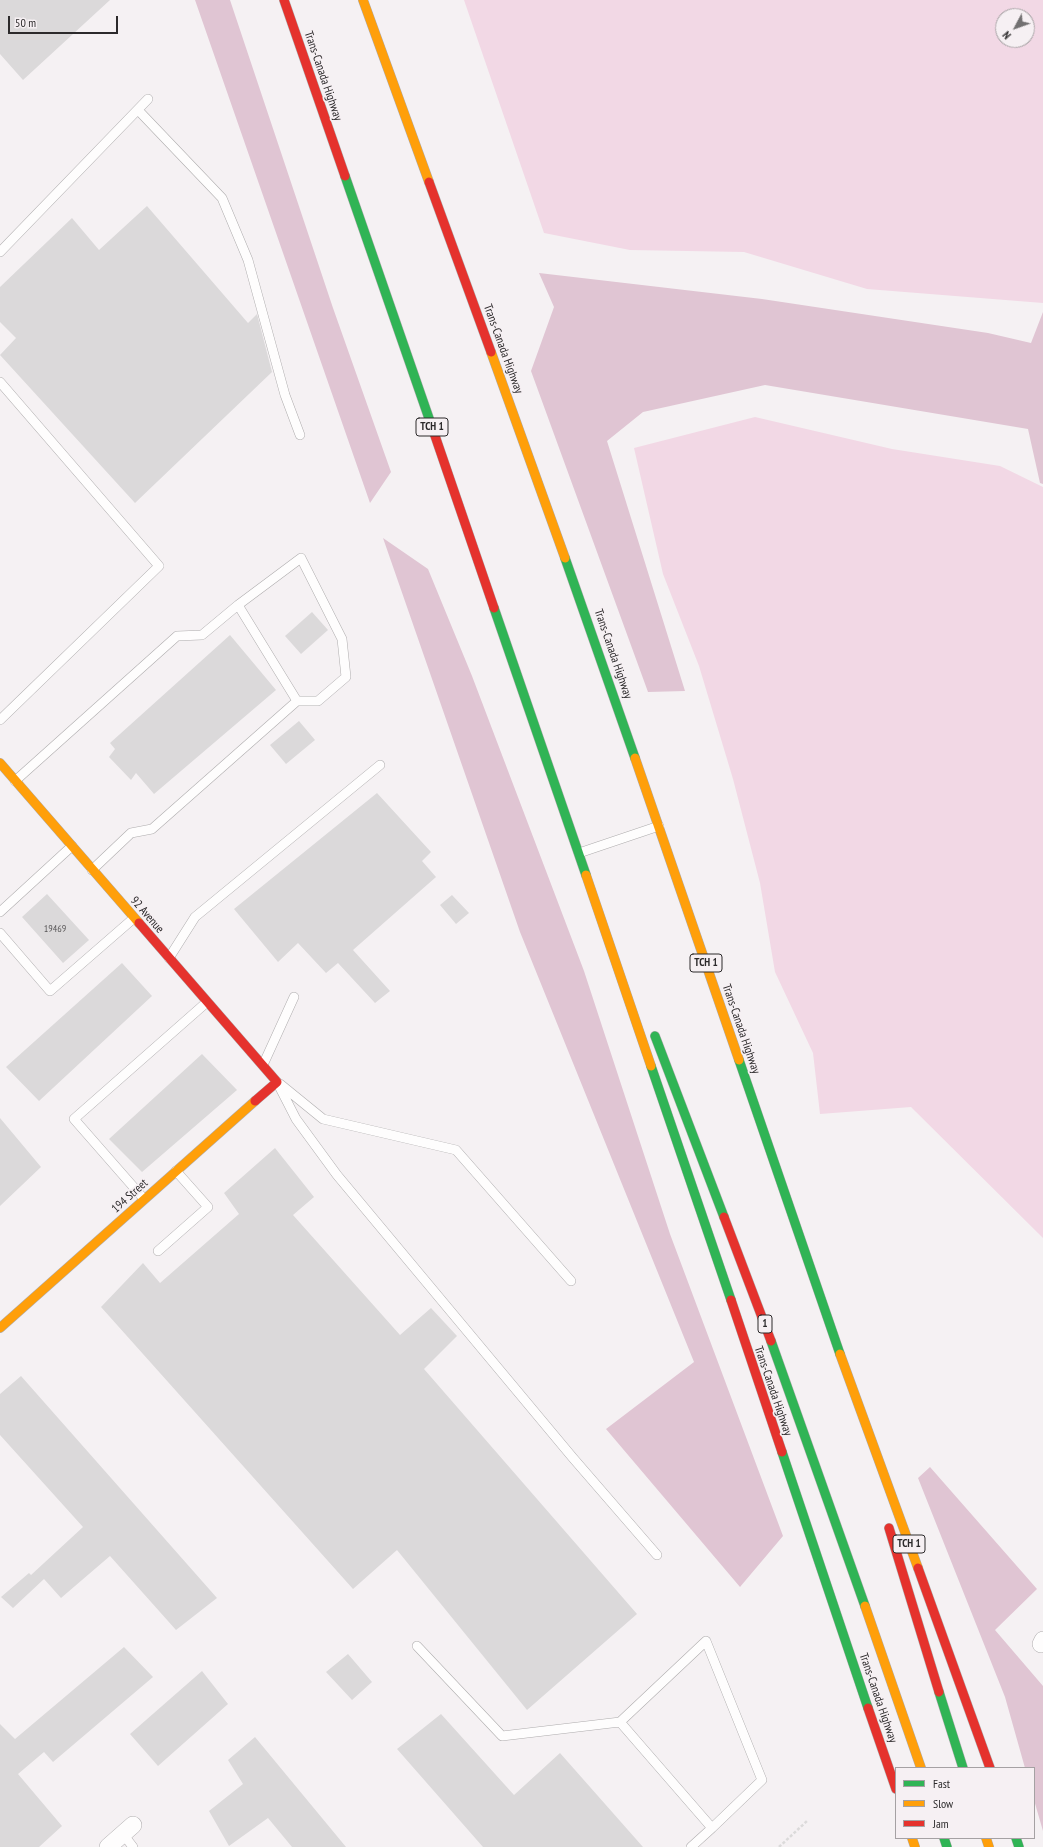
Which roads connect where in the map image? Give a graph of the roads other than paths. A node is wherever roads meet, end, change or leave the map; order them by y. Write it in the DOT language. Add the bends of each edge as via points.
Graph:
graph roads {
  1 [pos="284,0"];
  2 [pos="363,0"];
  3 [pos="148,99"];
  4 [pos="138,110"];
  5 [pos="0,252"];
  6 [pos="0,382"];
  7 [pos="300,435"];
  8 [pos="238,605"];
  9 [pos="297,701"];
  10 [pos="0,720"];
  11 [pos="0,763"];
  12 [pos="380,765"];
  13 [pos="15,781"];
  14 [pos="660,826"];
  15 [pos="72,846"];
  16 [pos="579,853"];
  17 [pos="92,870"];
  18 [pos="590,886"];
  19 [pos="0,912"];
  20 [pos="134,918"];
  21 [pos="0,933"];
  22 [pos="169,958"];
  23 [pos="637,996"];
  24 [pos="294,997"];
  25 [pos="207,1002"];
  26 [pos="650,1025"];
  27 [pos="263,1066"];
  28 [pos="277,1082"];
  29 [pos="176,1171"];
  30 [pos="144,1200"];
  31 [pos="158,1250"];
  32 [pos="571,1281"];
  33 [pos="828,1320"];
  34 [pos="0,1328"];
  35 [pos="870,1464"];
  36 [pos="886,1518"];
  37 [pos="657,1555"];
  38 [pos="417,1646"];
  39 [pos="620,1722"];
  40 [pos="921,1767"];
  41 [pos="963,1767"];
  42 [pos="990,1767"];
  43 [pos="895,1786"];
  44 [pos="712,1828"];
  45 [pos="130,1835"];
  46 [pos="108,1847"];
  47 [pos="691,1847"];
  1 -- 16 [label="main road, Trans-Canada Highway / TCH 1"];
  2 -- 14 [label="main road, Trans-Canada Highway / TCH 1"];
  3 -- 4 [label="lane"];
  4 -- 5 [label="lane"];
  4 -- 7 [label="lane" via="222,198 248,260 285,395"];
  6 -- 10 [label="lane" via="159,566"];
  8 -- 9 [label="lane"];
  8 -- 9 [label="lane" via="300,558 342,639 346,677 318,701"];
  8 -- 13 [label="lane" via="202,635 177,636"];
  9 -- 17 [label="lane" via="152,829 131,833"];
  11 -- 13 [label="main road, 92 Avenue"];
  12 -- 22 [label="lane" via="195,917"];
  13 -- 15 [label="main road, 92 Avenue"];
  14 -- 16 [label="lane"];
  14 -- 33 [label="main road, Trans-Canada Highway / TCH 1"];
  15 -- 17 [label="main road, 92 Avenue"];
  15 -- 19 [label="lane"];
  16 -- 18 [label="main road, Trans-Canada Highway / TCH 1"];
  17 -- 20 [label="main road, 92 Avenue"];
  18 -- 23 [label="main road, Trans-Canada Highway"];
  18 -- 43 [label="main road, Trans-Canada Highway / TCH 1"];
  20 -- 21 [label="lane" via="50,991"];
  20 -- 22 [label="main road, 92 Avenue"];
  22 -- 25 [label="main road, 92 Avenue"];
  24 -- 27 [label="lane"];
  25 -- 27 [label="main road, 92 Avenue"];
  25 -- 30 [label="lane" via="74,1119"];
  26 -- 40 [label="main road, Trans-Canada Highway / 1" via="666,1061 775,1351"];
  27 -- 28 [label="main road, 92 Avenue"];
  28 -- 29 [label="main road, 194 Street"];
  28 -- 32 [label="lane" via="323,1119 456,1150"];
  28 -- 37 [label="lane" via="296,1119 337,1175"];
  29 -- 30 [label="main road, 194 Street"];
  29 -- 31 [label="lane" via="208,1207"];
  30 -- 34 [label="main road, 194 Street"];
  33 -- 35 [label="main road, Trans-Canada Highway"];
  33 -- 42 [label="main road, Trans-Canada Highway / TCH 1"];
  36 -- 41 [label="main road"];
  38 -- 39 [label="lane" via="502,1736"];
  39 -- 44 [label="lane"];
  39 -- 44 [label="lane" via="706,1641 762,1780"];
  44 -- 47 [label="lane"];
  45 -- 46 [label="street"];
}
